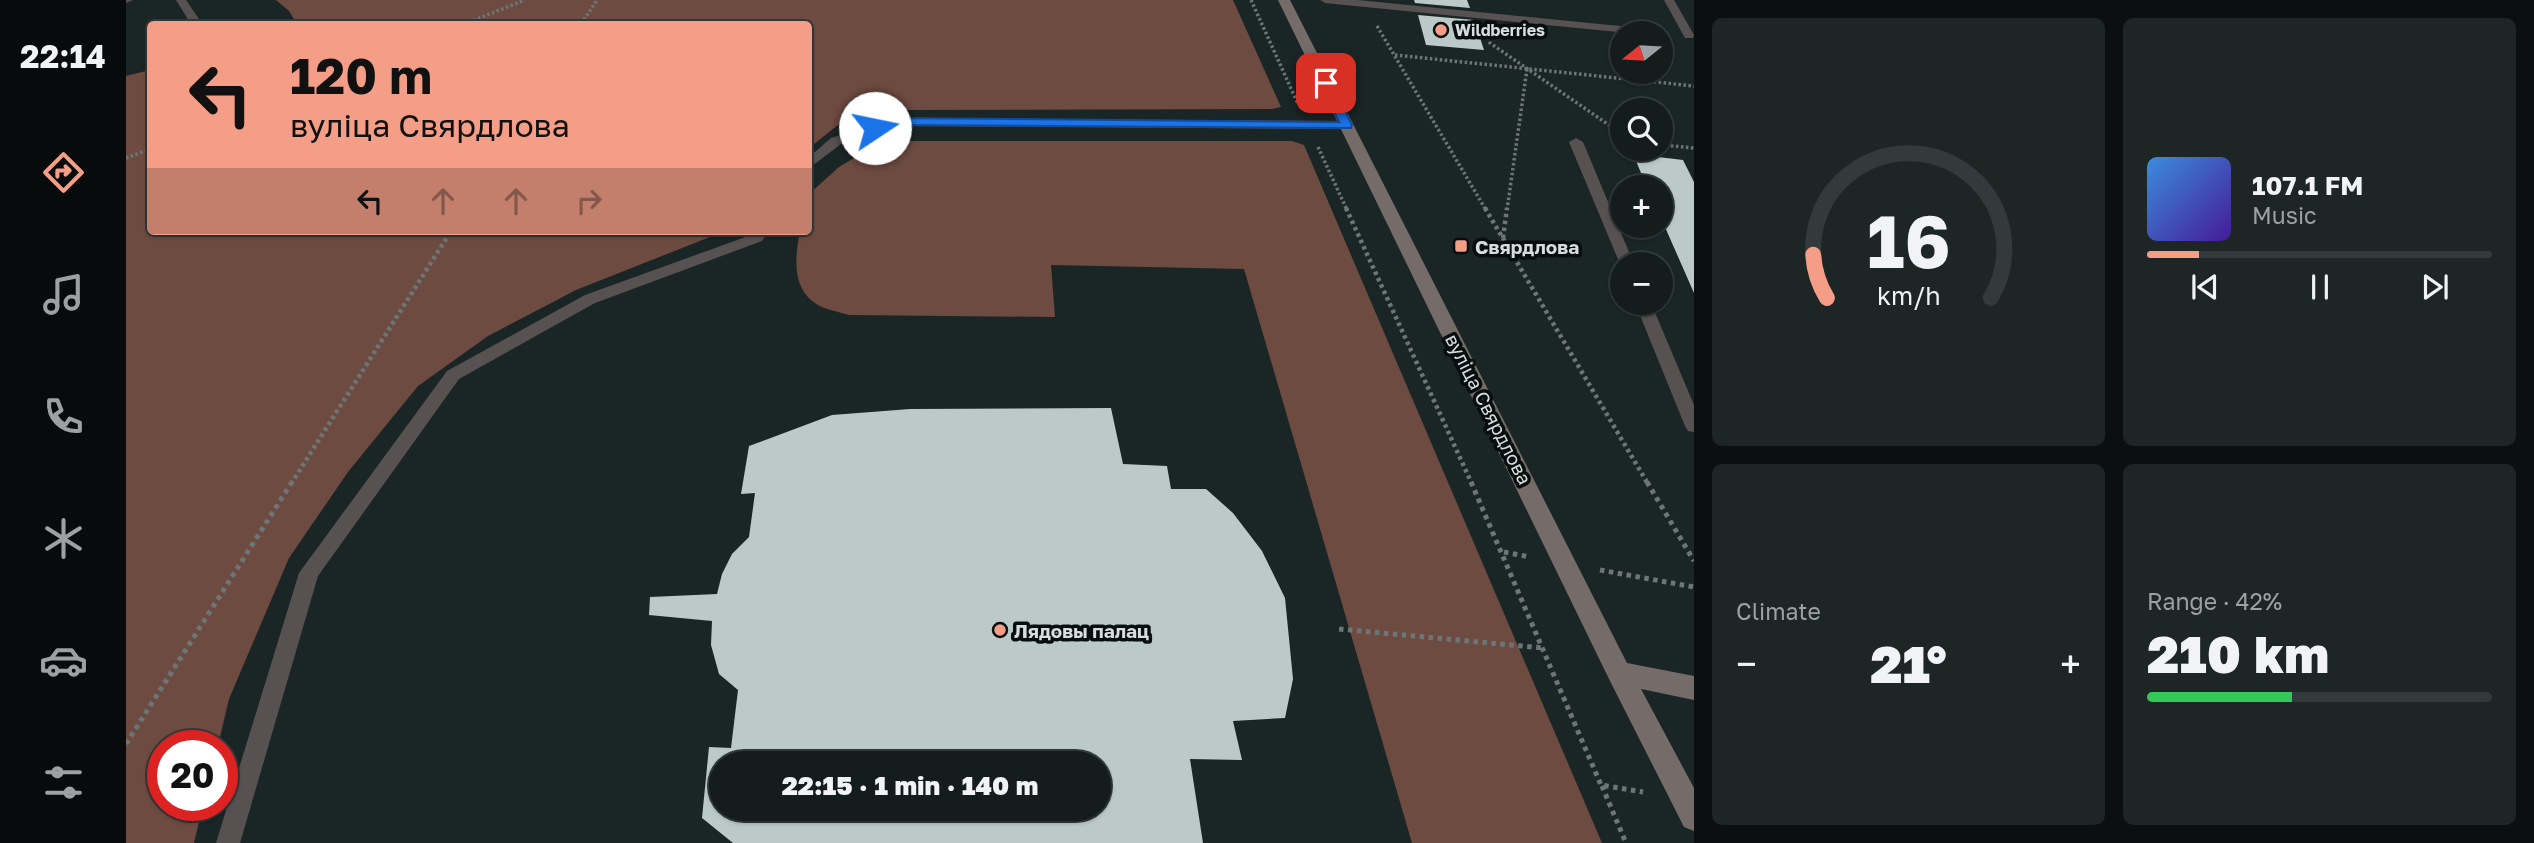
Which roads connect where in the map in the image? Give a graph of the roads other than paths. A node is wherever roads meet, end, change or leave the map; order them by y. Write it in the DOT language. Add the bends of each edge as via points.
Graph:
graph roads {
  1 [pos="181,0"];
  2 [pos="1284,0"];
  3 [pos="1325,0"];
  4 [pos="1669,0"];
  5 [pos="1384,3"];
  6 [pos="193,19"];
  7 [pos="1610,28"];
  8 [pos="1673,34"];
  9 [pos="1691,36"];
  10 [pos="1347,125"];
  11 [pos="1576,142"];
  12 [pos="812,162"];
  13 [pos="758,235"];
  14 [pos="1622,252"];
  15 [pos="1648,315"];
  16 [pos="1694,426"];
  17 [pos="1619,673"];
  18 [pos="1694,688"];
  19 [pos="1694,817"];
  20 [pos="228,843"];
  1 -- 6 [label="lane"];
  2 -- 10 [label="main road, вуліца Свярдлова"];
  3 -- 5 [label="lane"];
  4 -- 9 [label="lane"];
  5 -- 7 [label="lane"];
  8 -- 9 [label="lane"];
  10 -- 12 [label="lane" via="895,122 836,141"];
  10 -- 17 [label="main road, вуліца Свярдлова"];
  11 -- 14 [label="lane"];
  13 -- 20 [label="lane" via="590,299 453,375 309,573"];
  15 -- 16 [label="lane"];
  17 -- 18 [label="main road"];
  17 -- 19 [label="main road, вуліца Свярдлова"];
}
